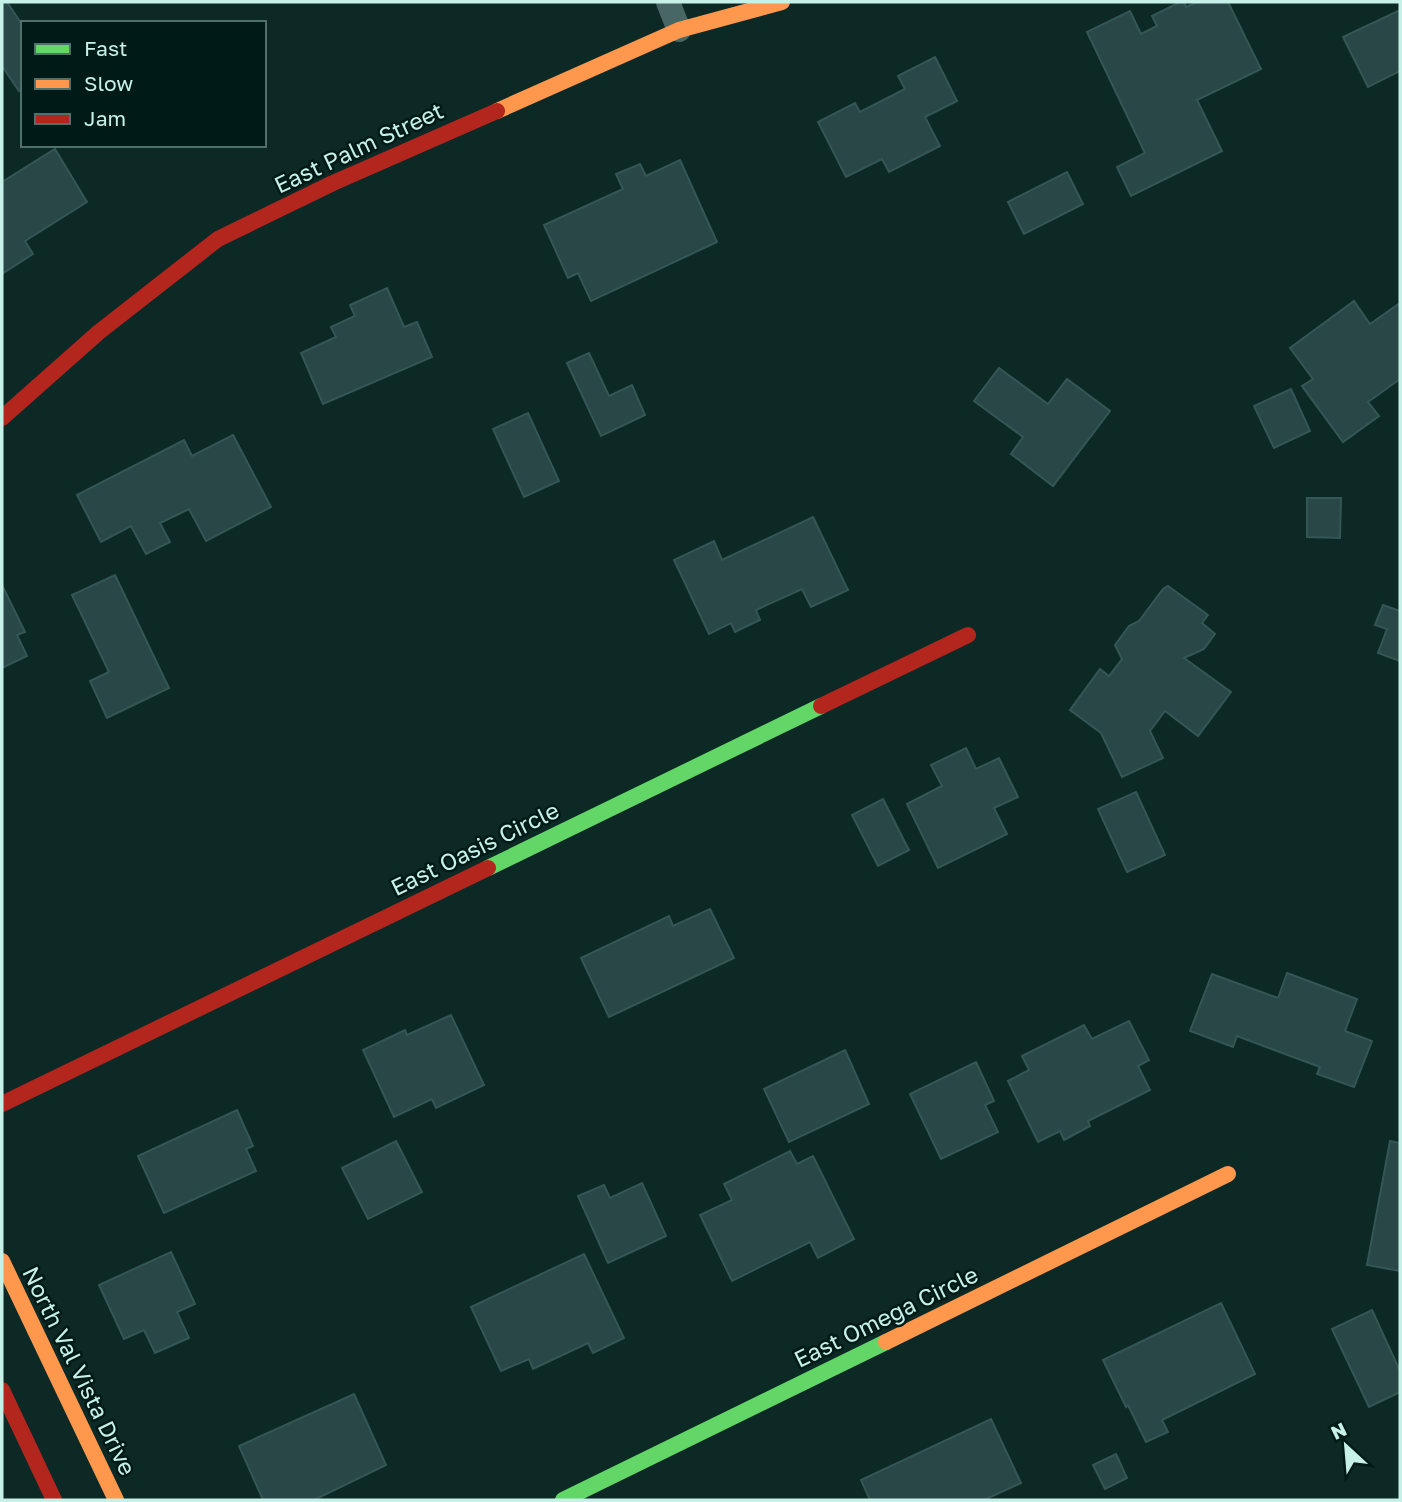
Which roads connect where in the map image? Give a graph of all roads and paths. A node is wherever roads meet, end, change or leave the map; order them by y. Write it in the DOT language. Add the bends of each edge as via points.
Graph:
graph roads {
  1 [pos="668,2"];
  2 [pos="782,2"];
  3 [pos="679,30"];
  4 [pos="2,418"];
  5 [pos="968,635"];
  6 [pos="2,1104"];
  7 [pos="1228,1174"];
  8 [pos="2,1261"];
  9 [pos="2,1390"];
  10 [pos="54,1500"];
  11 [pos="116,1500"];
  12 [pos="563,1500"];
  1 -- 3 [label="street"];
  2 -- 3 [label="street, East Palm Street"];
  3 -- 4 [label="street, East Palm Street" via="218,239 99,332"];
  5 -- 6 [label="street, East Oasis Circle"];
  7 -- 12 [label="street, East Omega Circle"];
  8 -- 11 [label="street, North Val Vista Drive"];
  9 -- 10 [label="street"];
}
